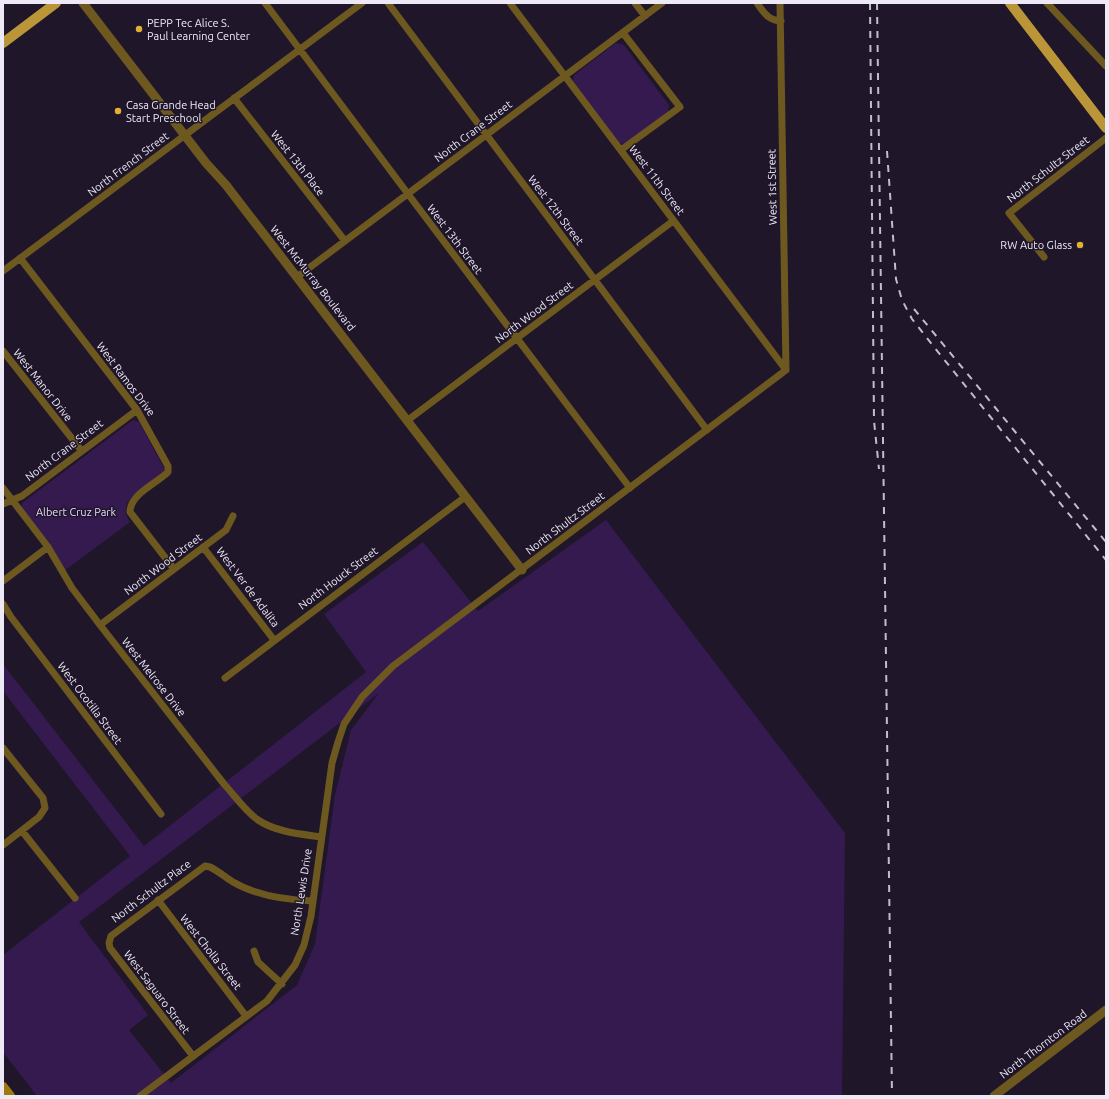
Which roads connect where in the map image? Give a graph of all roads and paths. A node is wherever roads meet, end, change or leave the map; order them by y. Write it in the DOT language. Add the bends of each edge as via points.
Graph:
graph roads {
  1 [pos="56,3"];
  2 [pos="83,3"];
  3 [pos="265,3"];
  4 [pos="362,3"];
  5 [pos="388,3"];
  6 [pos="510,3"];
  7 [pos="635,3"];
  8 [pos="662,3"];
  9 [pos="757,3"];
  10 [pos="780,3"];
  11 [pos="1010,3"];
  12 [pos="1047,3"];
  13 [pos="645,16"];
  14 [pos="781,21"];
  15 [pos="622,33"];
  16 [pos="3,43"];
  17 [pos="301,49"];
  18 [pos="1106,66"];
  19 [pos="564,76"];
  20 [pos="234,98"];
  21 [pos="1106,128"];
  22 [pos="185,134"];
  23 [pos="486,135"];
  24 [pos="1106,138"];
  25 [pos="621,150"];
  26 [pos="408,194"];
  27 [pos="673,221"];
  28 [pos="344,241"];
  29 [pos="1044,257"];
  30 [pos="20,258"];
  31 [pos="3,271"];
  32 [pos="297,277"];
  33 [pos="595,280"];
  34 [pos="517,339"];
  35 [pos="3,351"];
  36 [pos="786,370"];
  37 [pos="137,410"];
  38 [pos="408,420"];
  39 [pos="707,430"];
  40 [pos="81,450"];
  41 [pos="3,488"];
  42 [pos="630,488"];
  43 [pos="465,497"];
  44 [pos="12,499"];
  45 [pos="3,504"];
  46 [pos="233,516"];
  47 [pos="48,547"];
  48 [pos="203,547"];
  49 [pos="174,569"];
  50 [pos="522,570"];
  51 [pos="3,580"];
  52 [pos="3,604"];
  53 [pos="100,625"];
  54 [pos="274,640"];
  55 [pos="225,678"];
  56 [pos="362,697"];
  57 [pos="3,748"];
  58 [pos="161,814"];
  59 [pos="22,831"];
  60 [pos="321,837"];
  61 [pos="3,845"];
  62 [pos="75,898"];
  63 [pos="158,900"];
  64 [pos="313,901"];
  65 [pos="109,939"];
  66 [pos="254,950"];
  67 [pos="282,984"];
  68 [pos="1106,1010"];
  69 [pos="246,1016"];
  70 [pos="192,1056"];
  71 [pos="3,1087"];
  72 [pos="10,1096"];
  73 [pos="140,1096"];
  74 [pos="994,1096"];
  1 -- 16 [label="main road"];
  2 -- 22 [label="street, West McMurray Boulevard"];
  3 -- 17 [label="street, West 13th Street"];
  4 -- 17 [label="street, North French Street"];
  5 -- 23 [label="street, West 12th Street"];
  6 -- 19 [label="street, West 11th Street"];
  7 -- 13 [label="street"];
  8 -- 13 [label="street, North Crane Street"];
  9 -- 14 [label="street" via="766,16"];
  10 -- 14 [label="street, West 1st Street"];
  11 -- 21 [label="main road"];
  12 -- 18 [label="street"];
  13 -- 15 [label="street, North Crane Street"];
  14 -- 36 [label="street, West 1st Street"];
  15 -- 19 [label="street, North Crane Street"];
  15 -- 25 [label="street" via="680,107"];
  17 -- 20 [label="street, North French Street"];
  17 -- 26 [label="street, West 13th Street"];
  19 -- 23 [label="street, North Crane Street"];
  19 -- 25 [label="street, West 11th Street"];
  20 -- 22 [label="street, North French Street"];
  20 -- 28 [label="street, West 13th Place"];
  22 -- 30 [label="street, North French Street"];
  22 -- 32 [label="street, West McMurray Boulevard"];
  23 -- 26 [label="street, North Crane Street"];
  23 -- 33 [label="street, West 12th Street"];
  24 -- 29 [label="street, North Schultz Street" via="1009,213"];
  25 -- 27 [label="street, West 11th Street"];
  26 -- 28 [label="street, North Crane Street"];
  26 -- 34 [label="street, West 13th Street"];
  27 -- 33 [label="street, North Wood Street"];
  27 -- 36 [label="street, West 11th Street"];
  28 -- 32 [label="street, North Crane Street"];
  30 -- 31 [label="street, North French Street"];
  30 -- 37 [label="street, West Ramos Drive"];
  32 -- 38 [label="street, West McMurray Boulevard"];
  33 -- 34 [label="street, North Wood Street"];
  33 -- 39 [label="street, West 12th Street"];
  34 -- 38 [label="street, North Wood Street"];
  34 -- 42 [label="street, West 13th Street"];
  35 -- 40 [label="street, West Manor Drive"];
  36 -- 39 [label="street, North Shultz Street"];
  37 -- 40 [label="street, North Crane Street"];
  37 -- 49 [label="street, West Ramos Drive" via="168,466 168,472 130,504 130,512"];
  38 -- 43 [label="street, West McMurray Boulevard"];
  39 -- 42 [label="street, North Shultz Street"];
  40 -- 44 [label="street, North Crane Street" via="22,496"];
  41 -- 44 [label="street, West Melrose Drive"];
  42 -- 50 [label="street, North Shultz Street"];
  43 -- 50 [label="street, West McMurray Boulevard"];
  43 -- 54 [label="street, North Houck Street"];
  44 -- 45 [label="street, North Crane Street"];
  44 -- 47 [label="street, West Melrose Drive"];
  46 -- 48 [label="street, North Wood Street" via="226,530"];
  47 -- 51 [label="street"];
  47 -- 53 [label="street, West Melrose Drive" via="72,588"];
  48 -- 49 [label="street, North Wood Street"];
  48 -- 54 [label="street, West Ver de Adalita"];
  49 -- 53 [label="street, North Wood Street"];
  50 -- 56 [label="street, North Shultz Street" via="393,666"];
  52 -- 58 [label="street, West Ocotilla Street" via="10,617"];
  53 -- 60 [label="street, West Melrose Drive" via="224,784 258,821 285,832"];
  54 -- 55 [label="street, North Houck Street"];
  56 -- 60 [label="street, North Lewis Drive" via="344,724 338,742 332,763"];
  57 -- 59 [label="street" via="44,802 43,812"];
  59 -- 61 [label="street"];
  59 -- 62 [label="street"];
  60 -- 64 [label="street, North Lewis Drive"];
  63 -- 64 [label="street, North Schultz Place" via="200,868 210,866 233,882 257,893"];
  63 -- 65 [label="street, North Schultz Place" via="114,932"];
  63 -- 69 [label="street, West Cholla Street"];
  64 -- 67 [label="street, North Lewis Drive" via="304,945"];
  65 -- 70 [label="street, West Saguaro Street" via="110,948"];
  66 -- 67 [label="street" via="258,962"];
  67 -- 69 [label="street, North Lewis Drive" via="267,1001"];
  68 -- 74 [label="street, North Thornton Road"];
  69 -- 70 [label="street, North Lewis Drive"];
  70 -- 73 [label="street, North Lewis Drive"];
  71 -- 72 [label="main road"];
}
